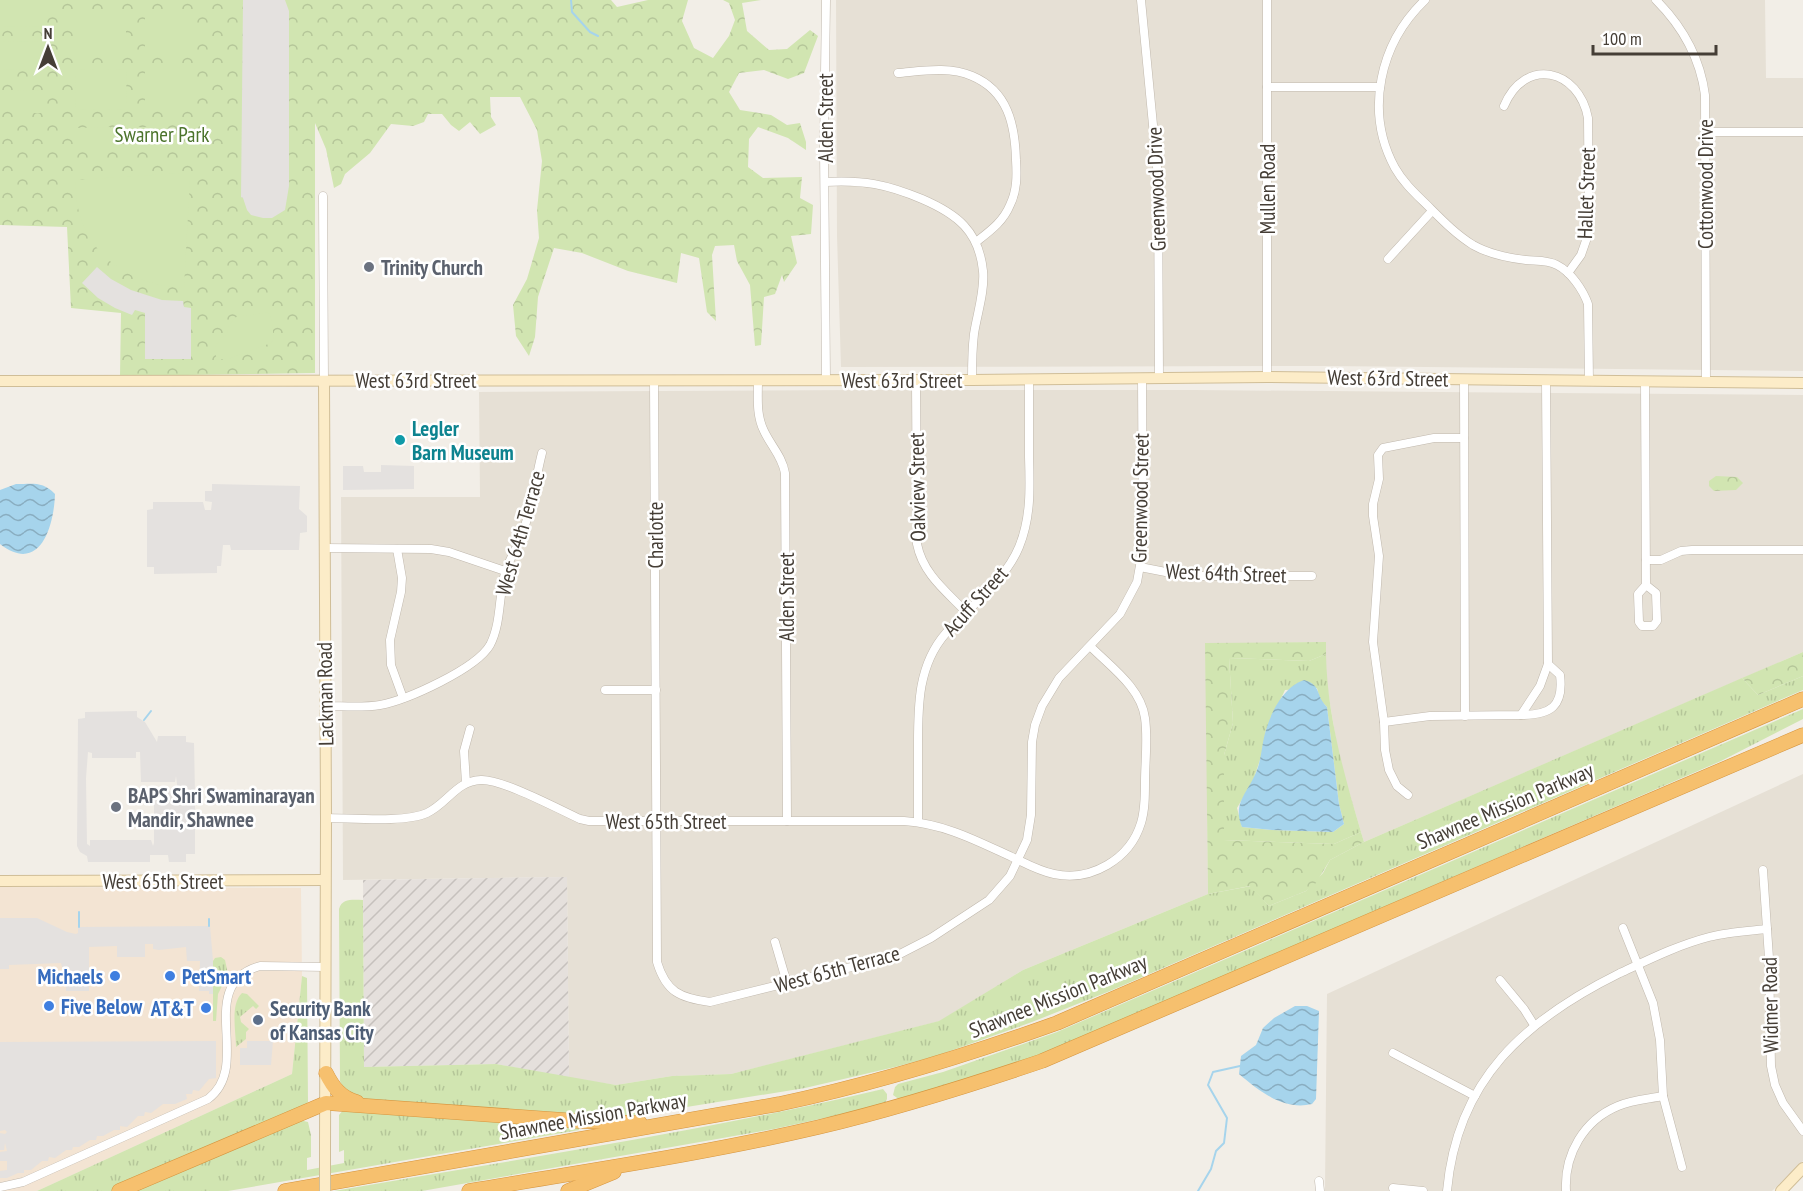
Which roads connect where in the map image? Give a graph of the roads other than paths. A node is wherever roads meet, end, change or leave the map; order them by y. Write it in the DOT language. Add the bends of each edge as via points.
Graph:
graph roads {
  1 [pos="826,0"];
  2 [pos="1141,0"];
  3 [pos="1267,0"];
  4 [pos="1425,0"];
  5 [pos="1659,1"];
  6 [pos="898,73"];
  7 [pos="1267,87"];
  8 [pos="1380,87"];
  9 [pos="1504,106"];
  10 [pos="1705,132"];
  11 [pos="1803,132"];
  12 [pos="825,182"];
  13 [pos="323,196"];
  14 [pos="1432,211"];
  15 [pos="976,242"];
  16 [pos="1388,259"];
  17 [pos="1568,273"];
  18 [pos="1268,377"];
  19 [pos="1142,378"];
  20 [pos="1159,378"];
  21 [pos="1464,379"];
  22 [pos="654,380"];
  23 [pos="758,380"];
  24 [pos="826,380"];
  25 [pos="916,380"];
  26 [pos="972,380"];
  27 [pos="1029,380"];
  28 [pos="0,381"];
  29 [pos="324,381"];
  30 [pos="1546,381"];
  31 [pos="1589,381"];
  32 [pos="1645,381"];
  33 [pos="1706,382"];
  34 [pos="1803,383"];
  35 [pos="1464,438"];
  36 [pos="542,453"];
  37 [pos="324,548"];
  38 [pos="397,549"];
  39 [pos="1803,550"];
  40 [pos="1646,560"];
  41 [pos="1140,567"];
  42 [pos="505,571"];
  43 [pos="1312,576"];
  44 [pos="1646,585"];
  45 [pos="966,612"];
  46 [pos="1090,647"];
  47 [pos="1548,664"];
  48 [pos="605,690"];
  49 [pos="656,690"];
  50 [pos="403,698"];
  51 [pos="1803,699"];
  52 [pos="325,706"];
  53 [pos="1521,715"];
  54 [pos="1465,716"];
  55 [pos="1384,722"];
  56 [pos="470,729"];
  57 [pos="1803,733"];
  58 [pos="466,783"];
  59 [pos="1408,795"];
  60 [pos="326,818"];
  61 [pos="787,821"];
  62 [pos="656,822"];
  63 [pos="918,822"];
  64 [pos="1018,860"];
  65 [pos="1763,870"];
  66 [pos="325,880"];
  67 [pos="0,881"];
  68 [pos="1623,928"];
  69 [pos="1767,929"];
  70 [pos="775,942"];
  71 [pos="1638,965"];
  72 [pos="326,967"];
  73 [pos="1500,980"];
  74 [pos="787,983"];
  75 [pos="667,984"];
  76 [pos="1534,1025"];
  77 [pos="1394,1053"];
  78 [pos="326,1073"];
  79 [pos="1475,1096"];
  80 [pos="1663,1096"];
  81 [pos="326,1103"];
  82 [pos="392,1108"];
  83 [pos="669,1124"];
  84 [pos="1803,1131"];
  85 [pos="639,1162"];
  86 [pos="1682,1167"];
  87 [pos="1803,1168"];
  88 [pos="1320,1181"];
  89 [pos="0,1187"];
  90 [pos="1393,1188"];
  91 [pos="119,1191"];
  92 [pos="285,1191"];
  93 [pos="325,1191"];
  94 [pos="469,1191"];
  95 [pos="568,1191"];
  96 [pos="1320,1191"];
  97 [pos="1423,1191"];
  98 [pos="1447,1191"];
  99 [pos="1566,1191"];
  100 [pos="1781,1191"];
  1 -- 12 [label="street, Alden Street"];
  2 -- 20 [label="street, Greenwood Drive" via="1158,177"];
  3 -- 7 [label="street, Mullen Road"];
  4 -- 8 [label="street" via="1394,41"];
  5 -- 10 [label="street, Cottonwood Drive" via="1680,28 1697,60 1705,95"];
  6 -- 15 [label="street" via="942,70 973,76 1008,108 1015,135 1014,196 998,224"];
  7 -- 8 [label="street"];
  7 -- 18 [label="street, Mullen Road"];
  8 -- 14 [label="street" via="1379,115 1387,150 1406,184"];
  9 -- 17 [label="street, Hallet Street" via="1516,85 1546,74 1564,79 1574,87 1586,107 1589,232 1581,255"];
  10 -- 11 [label="street"];
  10 -- 33 [label="street, Cottonwood Drive"];
  12 -- 15 [label="street" via="895,188 949,213"];
  12 -- 24 [label="street, Alden Street"];
  13 -- 29 [label="street, Lackman Road"];
  14 -- 16 [label="street"];
  14 -- 17 [label="street" via="1459,235 1486,251 1557,265"];
  15 -- 26 [label="street" via="983,273 972,347"];
  17 -- 31 [label="street" via="1588,304"];
  18 -- 20 [label="street, West 63rd Street"];
  18 -- 21 [label="street, West 63rd Street"];
  19 -- 20 [label="street, West 63rd Street"];
  19 -- 27 [label="street, West 63rd Street"];
  19 -- 41 [label="street, Greenwood Street"];
  21 -- 30 [label="street, West 63rd Street"];
  21 -- 35 [label="street"];
  22 -- 23 [label="street, West 63rd Street"];
  22 -- 29 [label="street, West 63rd Street"];
  22 -- 49 [label="street, Charlotte"];
  23 -- 24 [label="street, West 63rd Street"];
  23 -- 61 [label="street, Alden Street" via="760,421 785,473"];
  24 -- 25 [label="street, West 63rd Street"];
  25 -- 26 [label="street, West 63rd Street"];
  25 -- 45 [label="street, Oakview Street" via="919,556 932,577"];
  26 -- 27 [label="street, West 63rd Street"];
  27 -- 45 [label="street, Acuff Street" via="1029,502 1025,530 1005,571"];
  28 -- 29 [label="street, West 63rd Street"];
  29 -- 37 [label="street, Lackman Road"];
  30 -- 31 [label="street, West 63rd Street"];
  30 -- 47 [label="street"];
  31 -- 32 [label="street, West 63rd Street"];
  32 -- 33 [label="street, West 63rd Street"];
  32 -- 40 [label="street"];
  33 -- 34 [label="street, West 63rd Street"];
  35 -- 54 [label="street"];
  35 -- 55 [label="street" via="1415,441 1383,448 1378,455 1379,479 1373,504 1379,556 1374,642"];
  36 -- 42 [label="street, West 64th Terrace" via="521,538"];
  37 -- 38 [label="street"];
  37 -- 52 [label="street, Lackman Road"];
  38 -- 42 [label="street" via="449,552"];
  38 -- 50 [label="street" via="402,585 390,640 391,665"];
  39 -- 40 [label="street" via="1692,550 1661,560"];
  40 -- 44 [label="street"];
  41 -- 43 [label="street, West 64th Street" via="1186,576"];
  41 -- 46 [label="street, Greenwood Street" via="1129,600"];
  42 -- 50 [label="street, West 64th Terrace" via="497,625 484,653 468,667"];
  44 -- 44 [label="street" via="1638,594 1639,622 1642,626 1653,626 1657,621 1656,593"];
  45 -- 63 [label="street, Acuff Street" via="941,640 923,675 918,715"];
  46 -- 64 [label="street, Greenwood Street" via="1059,678 1035,725 1029,831"];
  46 -- 64 [label="street" via="1131,688 1142,706 1146,732 1141,824 1116,860 1088,873 1066,876"];
  47 -- 53 [label="street" via="1540,686"];
  47 -- 53 [label="street" via="1560,675 1558,698 1542,714"];
  48 -- 49 [label="street"];
  49 -- 62 [label="street, Charlotte"];
  50 -- 52 [label="street, West 64th Terrace" via="376,706"];
  51 -- 83 [label="highway, Shawnee Mission Parkway" via="1057,1023 939,1064 847,1089"];
  52 -- 60 [label="street, Lackman Road"];
  53 -- 54 [label="street"];
  54 -- 55 [label="street"];
  55 -- 59 [label="street" via="1389,770 1397,786"];
  56 -- 58 [label="street" via="464,751"];
  57 -- 85 [label="highway" via="1042,1061 936,1096 819,1127"];
  58 -- 60 [label="street" via="416,817"];
  58 -- 62 [label="street, West 65th Street" via="496,782 579,819"];
  60 -- 66 [label="street, Lackman Road"];
  61 -- 62 [label="street, West 65th Street"];
  61 -- 63 [label="street, West 65th Street"];
  62 -- 75 [label="street, Charlotte" via="657,953"];
  63 -- 64 [label="street, West 65th Street" via="952,830"];
  64 -- 74 [label="street, West 65th Terrace" via="989,900 915,948"];
  65 -- 69 [label="street, Widmer Road"];
  66 -- 67 [label="street, West 65th Street"];
  66 -- 72 [label="street, Lackman Road"];
  68 -- 71 [label="street"];
  69 -- 71 [label="street" via="1707,937"];
  69 -- 84 [label="street, Widmer Road" via="1771,1066 1783,1103"];
  70 -- 74 [label="street"];
  71 -- 76 [label="street"];
  71 -- 80 [label="street" via="1658,1023"];
  72 -- 78 [label="street, Lackman Road"];
  72 -- 89 [label="street" via="260,966 239,979 228,994 226,1005 226,1074 219,1090 209,1098 23,1182"];
  73 -- 76 [label="street"];
  74 -- 75 [label="street, West 65th Terrace" via="710,1002 689,999"];
  76 -- 79 [label="street" via="1491,1070"];
  77 -- 79 [label="street"];
  78 -- 81 [label="street, Lackman Road"];
  78 -- 82 [label="highway" via="335,1089 347,1099"];
  79 -- 98 [label="street" via="1458,1138"];
  80 -- 86 [label="street"];
  80 -- 99 [label="street" via="1620,1105 1589,1125 1571,1154"];
  81 -- 82 [label="highway"];
  81 -- 91 [label="highway"];
  81 -- 93 [label="street, Lackman Road, bridge"];
  82 -- 83 [label="highway"];
  83 -- 92 [label="highway, Shawnee Mission Parkway"];
  85 -- 94 [label="highway"];
  85 -- 95 [label="highway"];
  87 -- 100 [label="street"];
  88 -- 96 [label="street"];
  90 -- 97 [label="street"];
}
